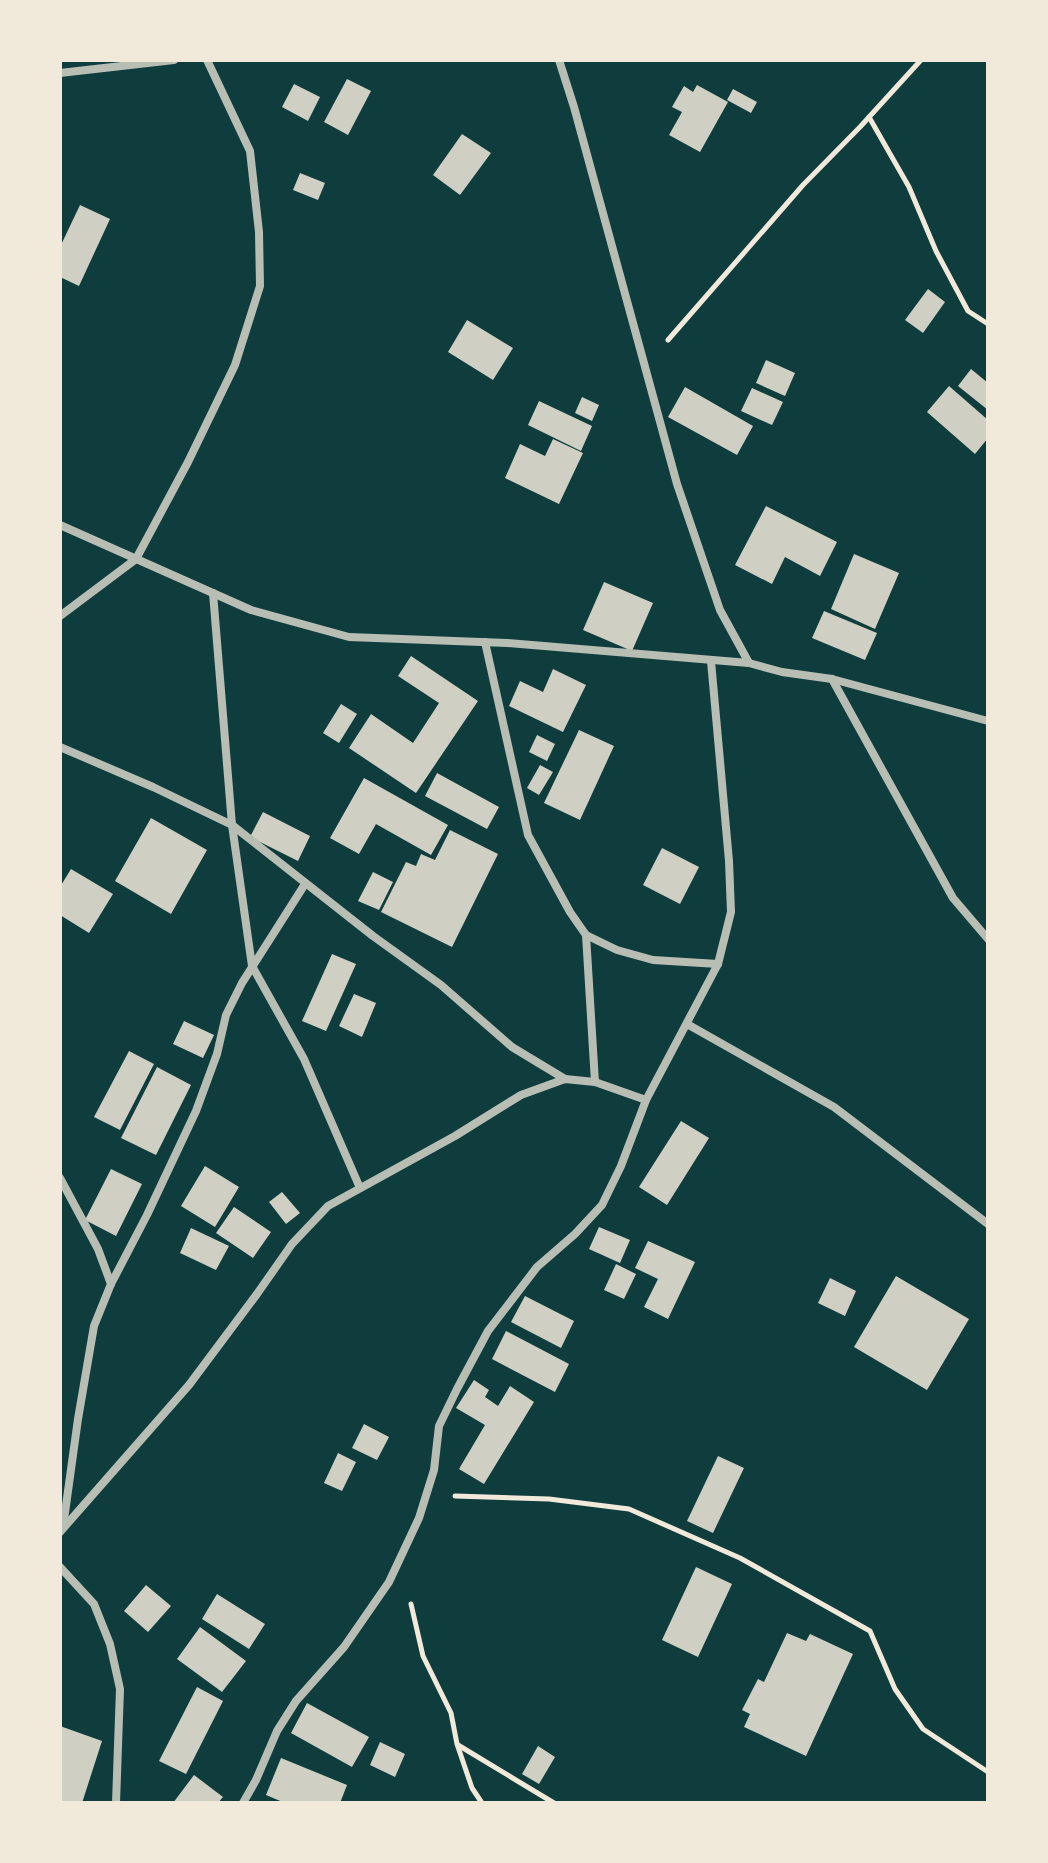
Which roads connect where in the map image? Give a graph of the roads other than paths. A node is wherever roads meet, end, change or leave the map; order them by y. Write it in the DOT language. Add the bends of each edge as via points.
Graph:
graph roads {
  1 [pos="174,60"];
  2 [pos="207,60"];
  3 [pos="559,60"];
  4 [pos="151,61"];
  5 [pos="60,73"];
  6 [pos="60,525"];
  7 [pos="136,559"];
  8 [pos="213,593"];
  9 [pos="60,616"];
  10 [pos="485,642"];
  11 [pos="711,661"];
  12 [pos="749,663"];
  13 [pos="832,679"];
  14 [pos="988,721"];
  15 [pos="60,747"];
  16 [pos="232,825"];
  17 [pos="305,884"];
  18 [pos="586,935"];
  19 [pos="988,939"];
  20 [pos="718,964"];
  21 [pos="252,966"];
  22 [pos="687,1024"];
  23 [pos="565,1079"];
  24 [pos="595,1082"];
  25 [pos="646,1100"];
  26 [pos="60,1178"];
  27 [pos="360,1188"];
  28 [pos="988,1224"];
  29 [pos="111,1284"];
  30 [pos="62,1530"];
  31 [pos="60,1567"];
  32 [pos="116,1803"];
  33 [pos="243,1803"];
  1 -- 4 [label="street"];
  2 -- 7 [label="street" via="250,151 260,286 235,365"];
  3 -- 12 [label="street" via="677,484 720,610"];
  4 -- 5 [label="street"];
  6 -- 7 [label="street"];
  7 -- 8 [label="street"];
  7 -- 9 [label="street"];
  8 -- 10 [label="street" via="251,610 349,637"];
  8 -- 16 [label="street"];
  10 -- 11 [label="street"];
  10 -- 18 [label="street" via="528,835"];
  11 -- 12 [label="street"];
  11 -- 20 [label="street" via="731,912"];
  12 -- 13 [label="street"];
  13 -- 14 [label="street"];
  13 -- 19 [label="street" via="953,898"];
  15 -- 16 [label="street"];
  16 -- 17 [label="street"];
  16 -- 21 [label="street"];
  17 -- 21 [label="street"];
  17 -- 23 [label="street" via="441,985 512,1047"];
  18 -- 20 [label="street" via="653,960"];
  18 -- 24 [label="street"];
  20 -- 22 [label="street"];
  21 -- 27 [label="street" via="304,1059"];
  21 -- 29 [label="street" via="226,1015 196,1111"];
  22 -- 25 [label="street"];
  22 -- 28 [label="street" via="834,1107"];
  23 -- 24 [label="street"];
  23 -- 27 [label="street" via="521,1095"];
  24 -- 25 [label="street"];
  25 -- 33 [label="street" via="602,1205 537,1267 488,1331 439,1426 434,1470 419,1518 389,1582 344,1647 296,1701"];
  26 -- 29 [label="street"];
  27 -- 30 [label="street" via="328,1206 292,1244 189,1385"];
  29 -- 30 [label="street" via="94,1326"];
  31 -- 32 [label="street" via="94,1604 110,1644 120,1689"];
}
